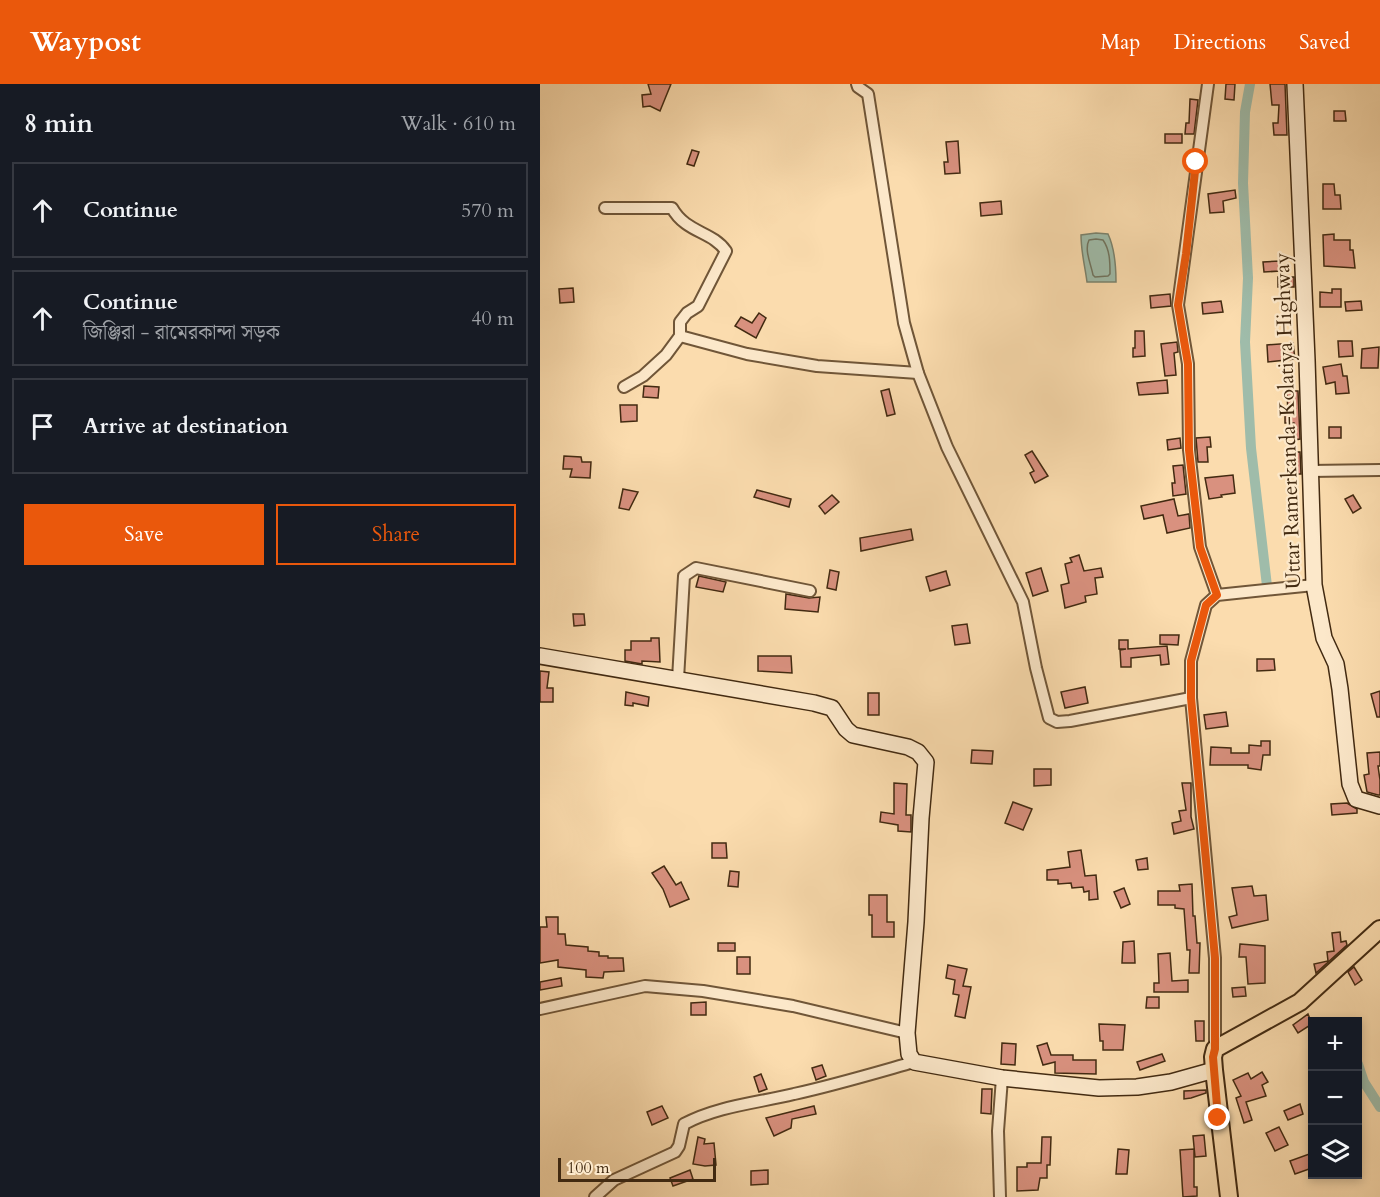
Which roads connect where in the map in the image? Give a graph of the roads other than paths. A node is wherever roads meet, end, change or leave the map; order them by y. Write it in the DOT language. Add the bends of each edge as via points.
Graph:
graph roads {
  1 [pos="857,84"];
  2 [pos="1208,84"];
  3 [pos="1295,84"];
  4 [pos="605,208"];
  5 [pos="680,336"];
  6 [pos="918,374"];
  7 [pos="624,387"];
  8 [pos="1380,470"];
  9 [pos="1310,471"];
  10 [pos="1314,585"];
  11 [pos="810,591"];
  12 [pos="1217,595"];
  13 [pos="540,656"];
  14 [pos="678,679"];
  15 [pos="1191,698"];
  16 [pos="1380,806"];
  17 [pos="1380,929"];
  18 [pos="540,1009"];
  19 [pos="907,1034"];
  20 [pos="1215,1049"];
  21 [pos="914,1062"];
  22 [pos="1214,1070"];
  23 [pos="1002,1078"];
  24 [pos="595,1197"];
  25 [pos="1000,1197"];
  26 [pos="1229,1197"];
  1 -- 6 [label="street" via="868,94 904,323"];
  2 -- 12 [label="street" via="1178,305 1188,364 1189,450 1200,547"];
  3 -- 9 [label="main road, Uttar Ramerkanda-Kolatiya Highway"];
  4 -- 5 [label="street" via="672,208 681,222 726,249 698,306 680,322"];
  5 -- 6 [label="street" via="747,354 817,366"];
  5 -- 7 [label="street" via="643,376"];
  6 -- 15 [label="street" via="947,447 1023,602 1049,718 1070,722"];
  8 -- 9 [label="street"];
  9 -- 10 [label="main road, Uttar Ramerkanda-Kolatiya Highway"];
  10 -- 12 [label="street"];
  10 -- 16 [label="main road, Uttar Ramerkanda-Kolatiya Highway" via="1324,638 1336,664 1350,784 1356,799"];
  11 -- 14 [label="street" via="696,568 690,570 684,576"];
  12 -- 15 [label="street" via="1206,605 1191,661"];
  13 -- 14 [label="main road"];
  14 -- 19 [label="main road" via="832,708 853,735 908,747 926,762"];
  15 -- 20 [label="street" via="1215,958"];
  17 -- 20 [label="main road" via="1300,1002"];
  18 -- 19 [label="street" via="645,986 793,1006"];
  19 -- 21 [label="main road"];
  20 -- 22 [label="main road"];
  21 -- 23 [label="main road"];
  21 -- 24 [label="street" via="696,1118 684,1124 675,1152 614,1179"];
  22 -- 23 [label="main road" via="1137,1087 1099,1088"];
  22 -- 26 [label="main road"];
  23 -- 25 [label="street" via="998,1131"];
}
